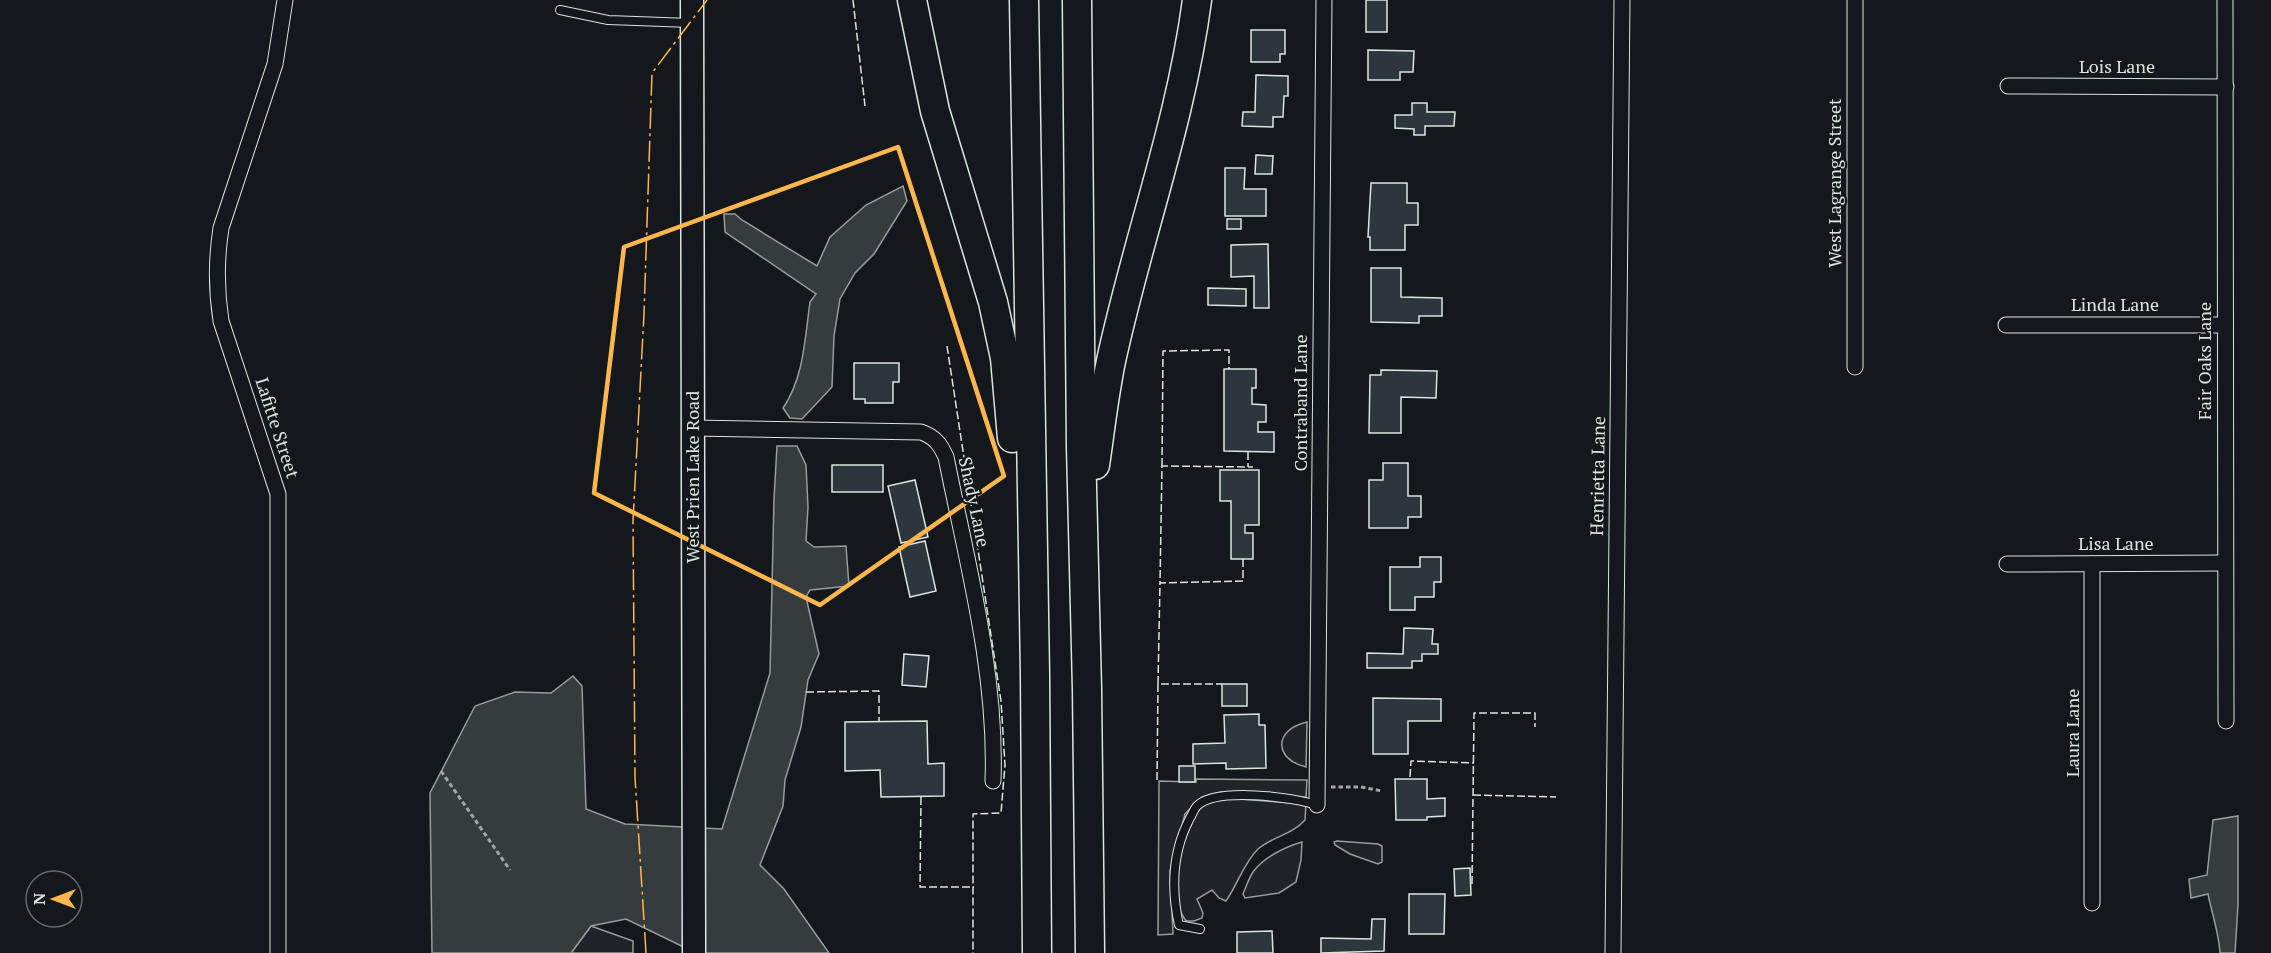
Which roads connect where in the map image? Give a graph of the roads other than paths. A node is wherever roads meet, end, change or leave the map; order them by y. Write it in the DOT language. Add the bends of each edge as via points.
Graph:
graph roads {
  1 [pos="285,0"];
  2 [pos="692,0"];
  3 [pos="1024,0"];
  4 [pos="1077,0"];
  5 [pos="1197,0"];
  6 [pos="1324,0"];
  7 [pos="1622,0"];
  8 [pos="1855,0"];
  9 [pos="2225,0"];
  10 [pos="912,8"];
  11 [pos="560,10"];
  12 [pos="692,23"];
  13 [pos="2008,86"];
  14 [pos="2226,87"];
  15 [pos="2006,325"];
  16 [pos="2224,325"];
  17 [pos="1855,367"];
  18 [pos="693,428"];
  19 [pos="2225,563"];
  20 [pos="2007,564"];
  21 [pos="2092,564"];
  22 [pos="1084,569"];
  23 [pos="1033,633"];
  24 [pos="2226,721"];
  25 [pos="993,781"];
  26 [pos="1317,806"];
  27 [pos="2092,903"];
  28 [pos="1200,929"];
  29 [pos="278,953"];
  30 [pos="694,953"];
  31 [pos="1037,953"];
  32 [pos="1090,953"];
  33 [pos="1613,953"];
  1 -- 29 [label="street, Lafitte Street" via="274,64 221,228 216,256 221,321 278,494"];
  2 -- 12 [label="street, West Prien Lake Road"];
  3 -- 23 [label="highway"];
  4 -- 22 [label="highway"];
  5 -- 22 [label="highway" via="1176,108 1111,362"];
  6 -- 26 [label="street, Contraband Lane"];
  7 -- 33 [label="street, Henrietta Lane"];
  8 -- 17 [label="street, West Lagrange Street"];
  9 -- 14 [label="street, Fair Oaks Lane"];
  10 -- 23 [label="highway" via="934,111 993,302 1005,358"];
  11 -- 12 [label="lane" via="608,21"];
  12 -- 18 [label="street, West Prien Lake Road"];
  13 -- 14 [label="street, Lois Lane"];
  14 -- 16 [label="street, Fair Oaks Lane"];
  15 -- 16 [label="street, Linda Lane"];
  16 -- 19 [label="street, Fair Oaks Lane"];
  18 -- 25 [label="street, Shady Lane" via="921,432 939,443 946,457 987,671"];
  18 -- 30 [label="street, West Prien Lake Road"];
  19 -- 21 [label="street, Lisa Lane"];
  19 -- 24 [label="street, Fair Oaks Lane"];
  20 -- 21 [label="street, Lisa Lane"];
  21 -- 27 [label="street, Laura Lane"];
  22 -- 32 [label="highway"];
  23 -- 31 [label="highway"];
  26 -- 28 [label="lane" via="1291,799 1227,795 1197,806 1185,827 1175,862 1174,899 1179,925"];
}
